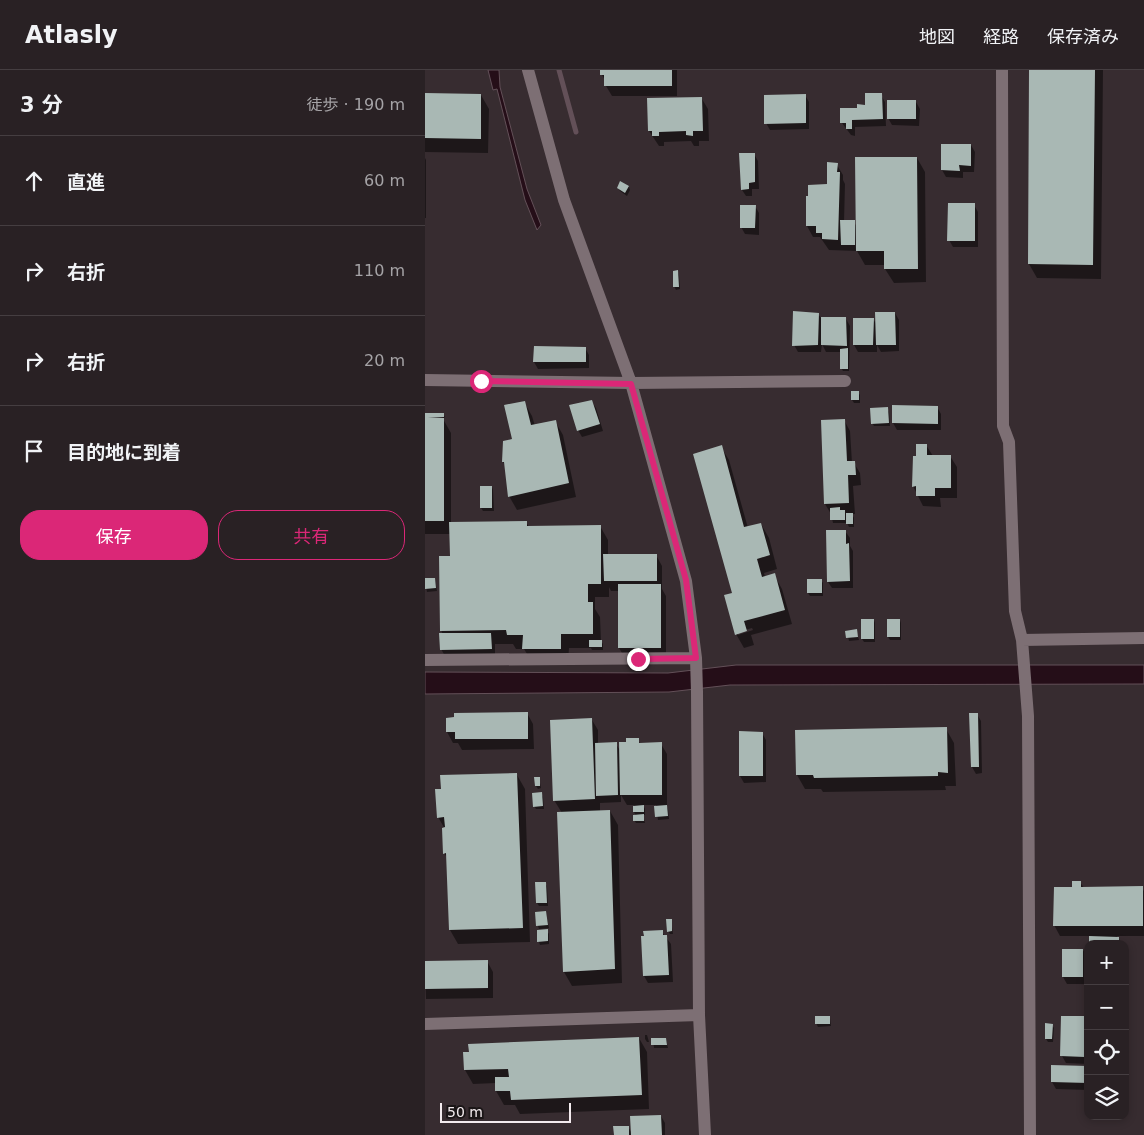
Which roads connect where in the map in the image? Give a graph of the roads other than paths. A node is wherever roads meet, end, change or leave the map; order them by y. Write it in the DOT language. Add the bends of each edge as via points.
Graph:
graph roads {
  1 [pos="528,70"];
  2 [pos="1002,70"];
  3 [pos="425,380"];
  4 [pos="845,381"];
  5 [pos="631,384"];
  6 [pos="1144,638"];
  7 [pos="1022,640"];
  8 [pos="425,660"];
  9 [pos="696,663"];
  10 [pos="699,1015"];
  11 [pos="425,1024"];
  12 [pos="705,1135"];
  13 [pos="1030,1135"];
  1 -- 5 [label="street" via="564,200"];
  2 -- 7 [label="street" via="1003,426 1009,442 1015,611"];
  3 -- 5 [label="street"];
  4 -- 5 [label="street"];
  5 -- 9 [label="street" via="686,580"];
  6 -- 7 [label="street"];
  7 -- 13 [label="street" via="1028,716"];
  8 -- 9 [label="street"];
  9 -- 10 [label="street"];
  10 -- 11 [label="street"];
  10 -- 12 [label="street"];
}
